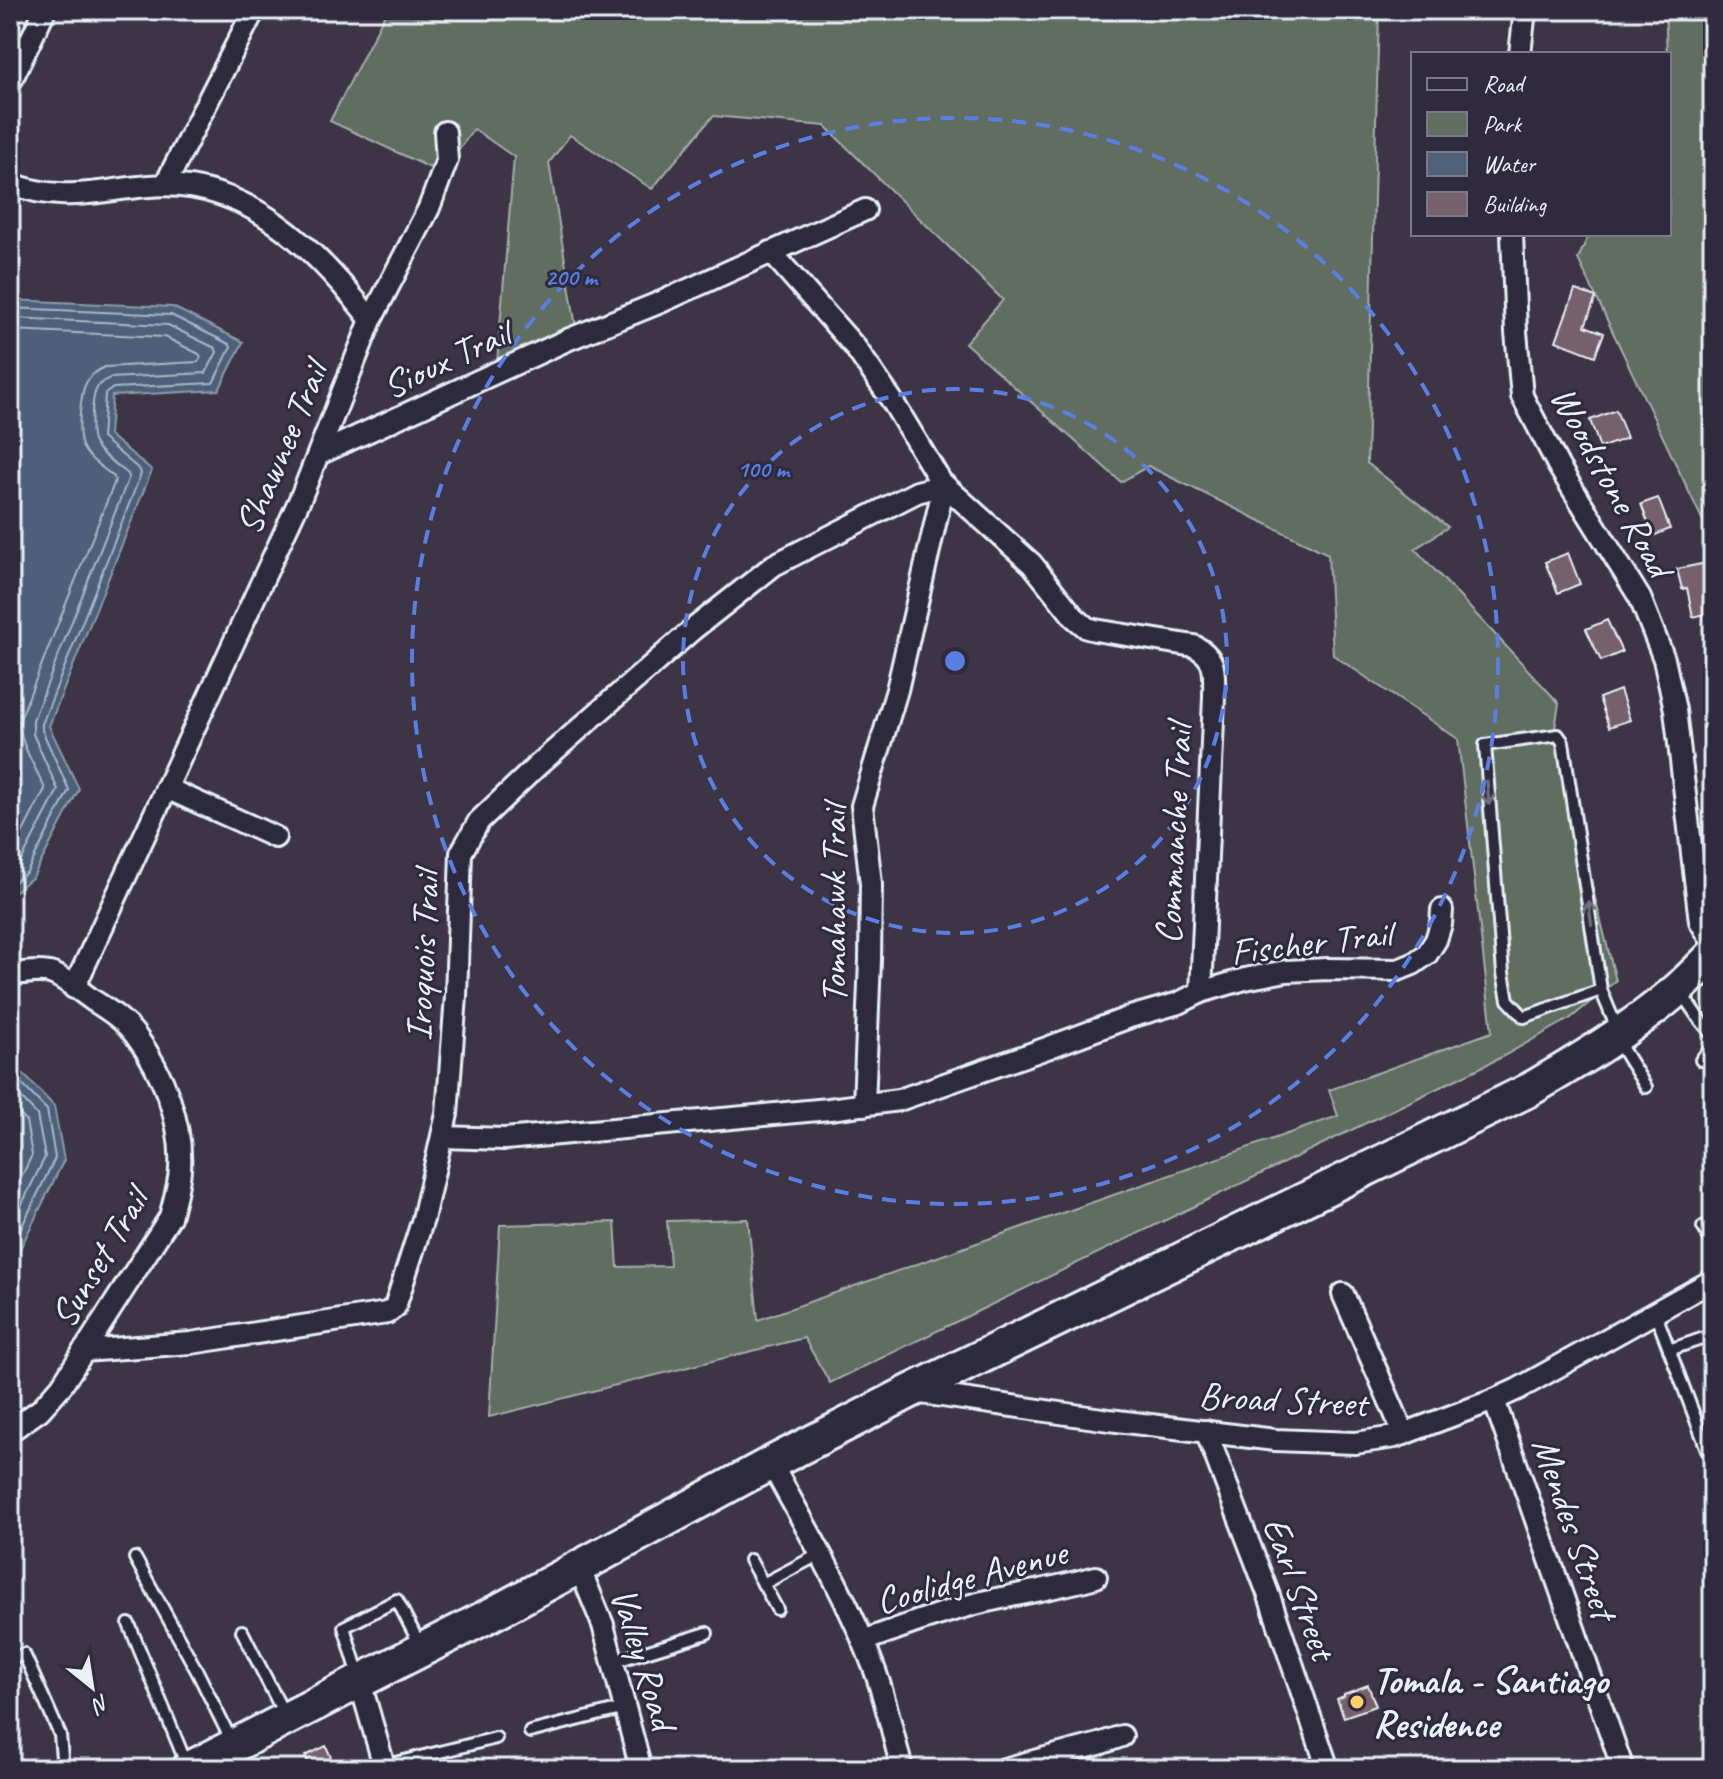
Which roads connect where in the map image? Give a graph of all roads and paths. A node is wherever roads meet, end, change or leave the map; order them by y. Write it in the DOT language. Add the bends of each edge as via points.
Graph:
graph roads {
  1 [pos="45,10"];
  2 [pos="254,10"];
  3 [pos="1525,10"];
  4 [pos="1520,52"];
  5 [pos="10,83"];
  6 [pos="445,132"];
  7 [pos="10,183"];
  8 [pos="165,185"];
  9 [pos="865,210"];
  10 [pos="1512,236"];
  11 [pos="771,252"];
  12 [pos="371,320"];
  13 [pos="319,454"];
  14 [pos="944,485"];
  15 [pos="166,788"];
  16 [pos="275,837"];
  17 [pos="1442,910"];
  18 [pos="1713,943"];
  19 [pos="1713,955"];
  20 [pos="10,975"];
  21 [pos="74,988"];
  22 [pos="1678,989"];
  23 [pos="1601,990"];
  24 [pos="1201,992"];
  25 [pos="1617,1035"];
  26 [pos="1713,1035"];
  27 [pos="1713,1045"];
  28 [pos="1701,1060"];
  29 [pos="1646,1087"];
  30 [pos="864,1105"];
  31 [pos="442,1137"];
  32 [pos="1713,1222"];
  33 [pos="1713,1244"];
  34 [pos="1713,1280"];
  35 [pos="1343,1294"];
  36 [pos="1655,1312"];
  37 [pos="1713,1335"];
  38 [pos="1669,1350"];
  39 [pos="83,1351"];
  40 [pos="911,1391"];
  41 [pos="1494,1400"];
  42 [pos="10,1431"];
  43 [pos="1206,1431"];
  44 [pos="1404,1434"];
  45 [pos="771,1463"];
  46 [pos="1713,1465"];
  47 [pos="820,1554"];
  48 [pos="135,1558"];
  49 [pos="750,1560"];
  50 [pos="579,1567"];
  51 [pos="1096,1577"];
  52 [pos="763,1584"];
  53 [pos="777,1609"];
  54 [pos="129,1624"];
  55 [pos="242,1631"];
  56 [pos="707,1633"];
  57 [pos="863,1641"];
  58 [pos="422,1650"];
  59 [pos="11,1657"];
  60 [pos="613,1662"];
  61 [pos="360,1682"];
  62 [pos="625,1708"];
  63 [pos="286,1719"];
  64 [pos="530,1732"];
  65 [pos="1122,1736"];
  66 [pos="496,1738"];
  67 [pos="234,1746"];
  68 [pos="384,1767"];
  69 [pos="63,1769"];
  70 [pos="188,1769"];
  71 [pos="641,1769"];
  72 [pos="902,1769"];
  73 [pos="1004,1769"];
  74 [pos="1328,1769"];
  75 [pos="1623,1769"];
  1 -- 5 [label="street"];
  2 -- 8 [label="street"];
  3 -- 4 [label="street"];
  6 -- 12 [label="street, Shawnee Trail" via="447,160 429,208"];
  7 -- 8 [label="street" via="44,194 88,195"];
  8 -- 12 [label="street" via="209,191 263,213 309,250"];
  9 -- 11 [label="street, Sioux Trail"];
  10 -- 18 [label="street, Woodstone Road" via="1522,396 1640,598 1664,659 1700,921"];
  11 -- 13 [label="street, Sioux Trail"];
  11 -- 14 [label="street" via="855,347"];
  12 -- 13 [label="street, Shawnee Trail"];
  13 -- 15 [label="street, Shawnee Trail"];
  14 -- 24 [label="street, Commanche Trail" via="1032,564 1080,623 1194,646 1212,662"];
  14 -- 30 [label="street, Tomahawk Trail" via="897,690 862,806 871,884"];
  14 -- 31 [label="street, Iroquois Trail" via="917,492 774,565 692,630 479,821 461,853 456,996"];
  15 -- 16 [label="street"];
  15 -- 21 [label="street"];
  17 -- 24 [label="street, Fischer Trail" via="1436,940 1427,954 1398,970 1286,971"];
  19 -- 22 [label="main road"];
  20 -- 21 [label="street, Sunset Trail" via="52,974"];
  21 -- 39 [label="street, Sunset Trail" via="117,1017 149,1055 180,1142 170,1217"];
  22 -- 25 [label="main road"];
  22 -- 26 [label="lane"];
  23 -- 23 [label="lane, one-way" via="1563,742 1558,735 1485,745 1508,1000 1524,1017"];
  23 -- 25 [label="lane"];
  24 -- 30 [label="street, Commanche Trail" via="899,1100"];
  25 -- 29 [label="lane"];
  25 -- 40 [label="main road" via="1489,1111"];
  27 -- 28 [label="lane"];
  30 -- 31 [label="street" via="505,1139"];
  31 -- 39 [label="street, Iroquois Trail" via="405,1279 395,1307 387,1313 191,1343"];
  32 -- 33 [label="lane" via="1703,1227"];
  34 -- 36 [label="street, Broad Street"];
  35 -- 44 [label="street"];
  36 -- 38 [label="lane"];
  36 -- 41 [label="street, Broad Street"];
  37 -- 38 [label="lane"];
  38 -- 46 [label="lane"];
  39 -- 42 [label="street, Sunset Trail" via="52,1398"];
  40 -- 43 [label="street, Broad Street"];
  40 -- 45 [label="main road"];
  41 -- 44 [label="street, Broad Street"];
  41 -- 75 [label="street, Mendes Street"];
  43 -- 44 [label="street, Broad Street" via="1355,1443"];
  43 -- 74 [label="street, Earl Street"];
  45 -- 47 [label="street"];
  45 -- 50 [label="main road"];
  47 -- 52 [label="lane"];
  47 -- 57 [label="street"];
  48 -- 67 [label="lane"];
  49 -- 52 [label="lane"];
  50 -- 58 [label="main road"];
  50 -- 60 [label="street, Valley Road"];
  51 -- 57 [label="street, Coolidge Avenue" via="985,1602"];
  52 -- 53 [label="lane"];
  54 -- 70 [label="lane"];
  55 -- 63 [label="lane"];
  56 -- 60 [label="lane"];
  57 -- 72 [label="street"];
  58 -- 61 [label="main road"];
  58 -- 61 [label="lane" via="397,1600 344,1627"];
  59 -- 69 [label="lane" via="24,1654 60,1735"];
  60 -- 62 [label="street, Valley Road"];
  61 -- 63 [label="main road"];
  61 -- 68 [label="street"];
  62 -- 64 [label="lane"];
  62 -- 71 [label="street, Valley Road"];
  63 -- 67 [label="main road"];
  65 -- 73 [label="street"];
  66 -- 68 [label="lane"];
  67 -- 70 [label="main road"];
}
